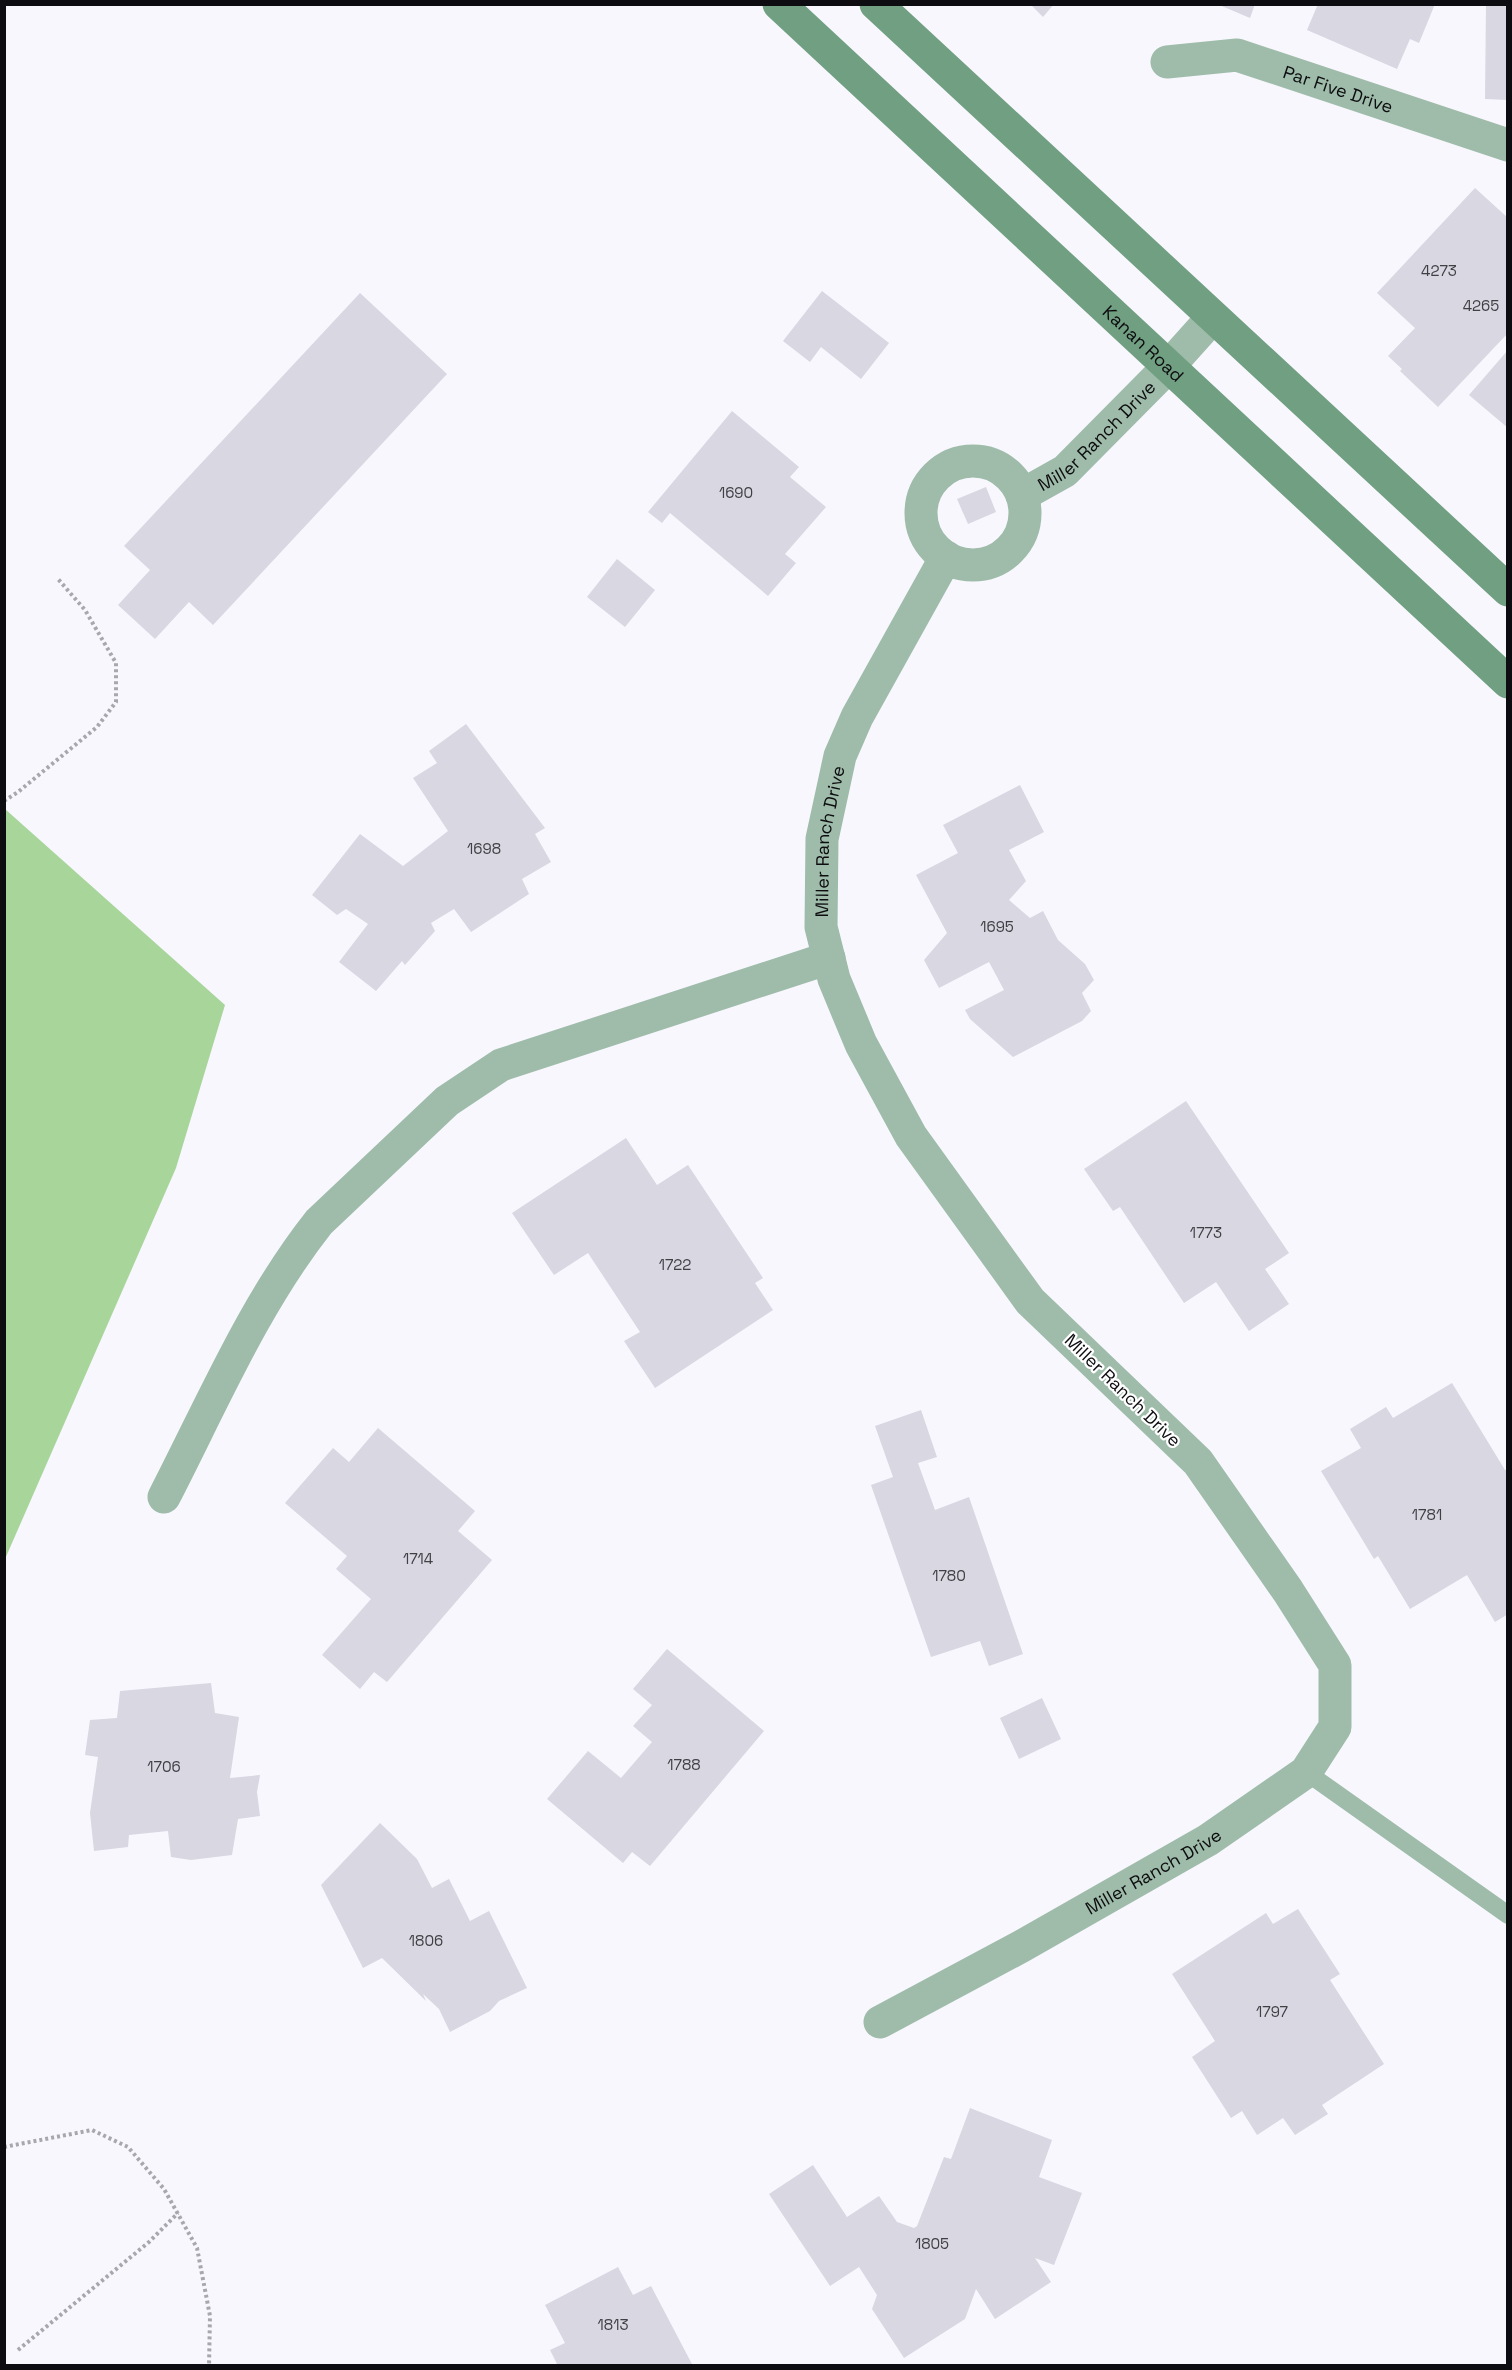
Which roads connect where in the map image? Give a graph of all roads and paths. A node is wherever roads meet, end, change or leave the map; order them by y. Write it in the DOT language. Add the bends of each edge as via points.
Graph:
graph roads {
  1 [pos="779,4"];
  2 [pos="876,4"];
  3 [pos="1167,62"];
  4 [pos="1508,145"];
  5 [pos="1213,317"];
  6 [pos="1169,366"];
  7 [pos="1022,495"];
  8 [pos="946,557"];
  9 [pos="58,579"];
  10 [pos="1508,590"];
  11 [pos="1508,682"];
  12 [pos="4,801"];
  13 [pos="829,958"];
  14 [pos="164,1497"];
  15 [pos="1306,1772"];
  16 [pos="1508,1914"];
  17 [pos="880,2022"];
  18 [pos="4,2147"];
  19 [pos="178,2213"];
  20 [pos="18,2350"];
  21 [pos="209,2366"];
  1 -- 6 [label="main road, Kanan Road"];
  2 -- 5 [label="main road"];
  3 -- 4 [label="street, Par Five Drive" via="1237,55"];
  5 -- 6 [label="street, Miller Ranch Drive"];
  5 -- 10 [label="main road"];
  6 -- 7 [label="street, Miller Ranch Drive" via="1065,471"];
  6 -- 11 [label="main road, Kanan Road"];
  7 -- 8 [label="street, Miller Ranch Drive" via="1022,529 1015,544 1002,556 986,564 969,566"];
  7 -- 8 [label="street, Miller Ranch Drive" via="1013,480 985,462 951,465 936,475 920,505 921,522 927,538"];
  8 -- 13 [label="street, Miller Ranch Drive" via="857,717 840,756 822,839 821,927"];
  9 -- 12 [label="path" via="85,610 116,663 116,702 97,727"];
  13 -- 14 [label="street" via="501,1065 447,1101 319,1222 284,1269"];
  13 -- 15 [label="street, Miller Ranch Drive" via="861,1044 911,1136 1030,1301 1198,1462 1335,1665 1335,1727"];
  15 -- 16 [label="lane"];
  15 -- 17 [label="street, Miller Ranch Drive" via="1208,1840"];
  18 -- 19 [label="path" via="92,2130 128,2147 164,2188"];
  19 -- 20 [label="path"];
  19 -- 21 [label="path" via="197,2248 210,2316"];
}
